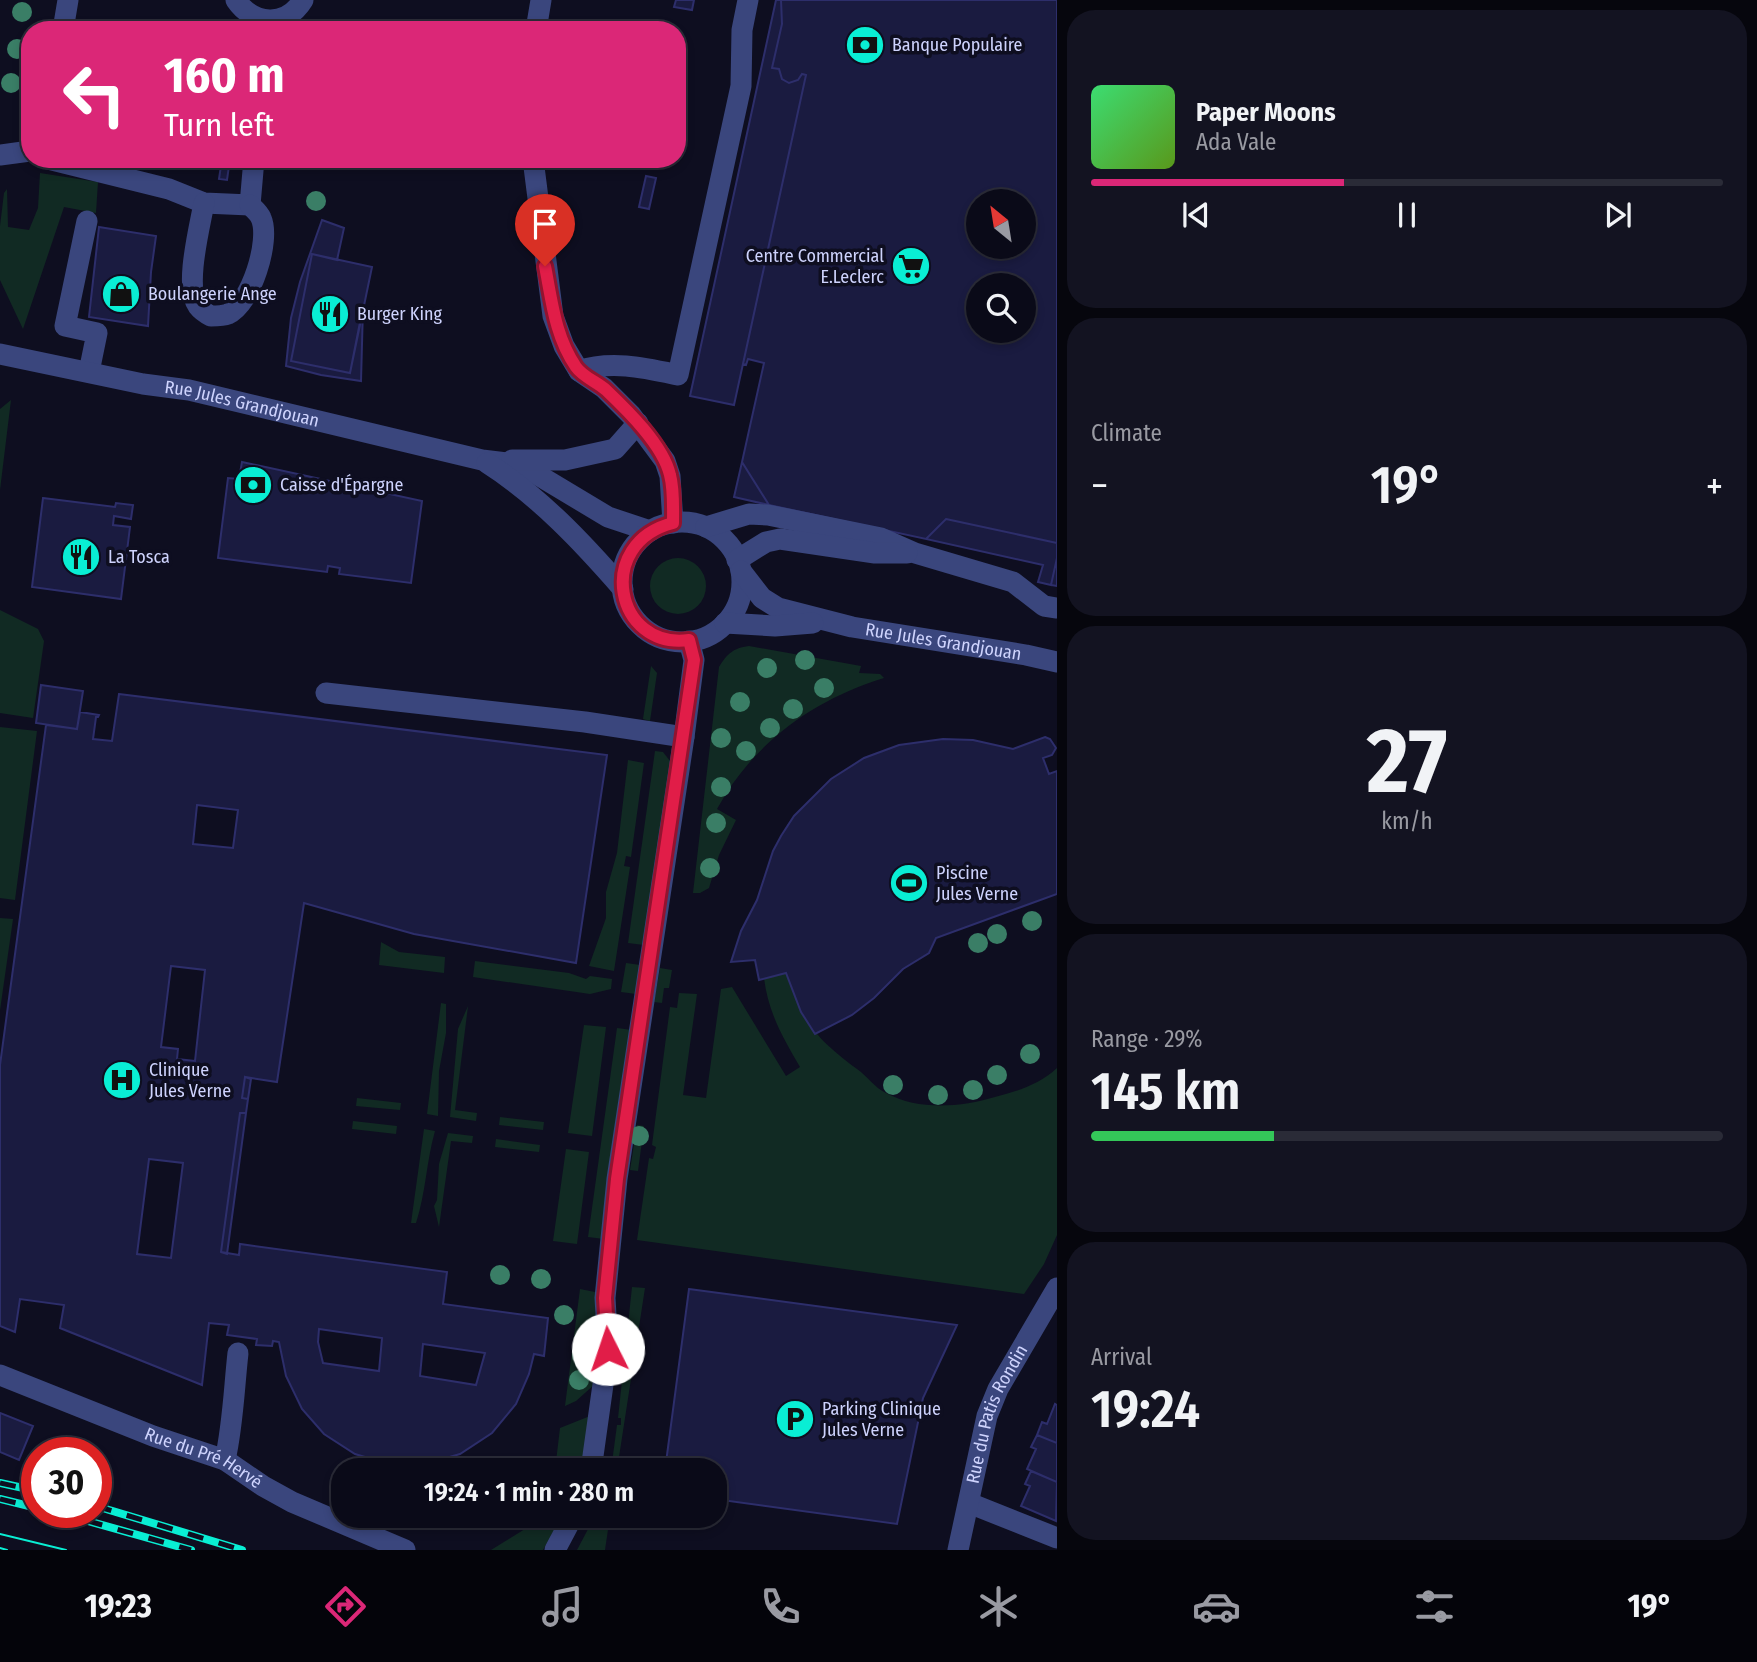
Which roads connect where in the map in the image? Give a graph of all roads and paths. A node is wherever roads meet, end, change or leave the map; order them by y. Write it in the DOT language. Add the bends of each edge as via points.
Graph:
graph roads {
  1 [pos="68,0"];
  2 [pos="236,0"];
  3 [pos="303,0"];
  4 [pos="541,0"];
  5 [pos="748,0"];
  6 [pos="64,21"];
  7 [pos="261,21"];
  8 [pos="277,21"];
  9 [pos="538,21"];
  10 [pos="21,154"];
  11 [pos="0,155"];
  12 [pos="84,168"];
  13 [pos="253,168"];
  14 [pos="534,168"];
  15 [pos="204,203"];
  16 [pos="250,205"];
  17 [pos="87,221"];
  18 [pos="0,354"];
  19 [pos="579,371"];
  20 [pos="89,372"];
  21 [pos="638,423"];
  22 [pos="482,460"];
  23 [pos="673,523"];
  24 [pos="706,527"];
  25 [pos="650,531"];
  26 [pos="915,554"];
  27 [pos="739,566"];
  28 [pos="623,589"];
  29 [pos="1057,608"];
  30 [pos="829,622"];
  31 [pos="725,623"];
  32 [pos="689,640"];
  33 [pos="1057,662"];
  34 [pos="326,693"];
  35 [pos="684,737"];
  36 [pos="1057,1288"];
  37 [pos="238,1353"];
  38 [pos="0,1375"];
  39 [pos="594,1458"];
  40 [pos="225,1460"];
  41 [pos="969,1503"];
  42 [pos="567,1528"];
  43 [pos="1057,1538"];
  44 [pos="405,1550"];
  45 [pos="555,1550"];
  46 [pos="958,1550"];
  1 -- 6 [label="street"];
  2 -- 7 [label="street"];
  3 -- 8 [label="street"];
  4 -- 9 [label="street"];
  5 -- 19 [label="street" via="742,30 741,86 678,375 636,366 595,365"];
  10 -- 11 [label="street"];
  12 -- 15 [label="street"];
  13 -- 16 [label="street"];
  14 -- 19 [label="street" via="553,316"];
  15 -- 16 [label="street"];
  15 -- 16 [label="street" via="193,292 198,306 211,316 227,315 241,305 259,264 265,233 261,216"];
  17 -- 20 [label="street" via="65,326 97,333"];
  18 -- 20 [label="street, Rue Jules Grandjouan"];
  19 -- 21 [label="street" via="604,388"];
  20 -- 22 [label="street, Rue Jules Grandjouan" via="189,390"];
  21 -- 22 [label="street" via="615,449 594,455 565,460"];
  21 -- 23 [label="street" via="665,461"];
  22 -- 25 [label="street, Rue Jules Grandjouan" via="515,464 608,517"];
  22 -- 28 [label="street, Rue Jules Grandjouan" via="530,494"];
  23 -- 24 [label="street"];
  23 -- 25 [label="street"];
  24 -- 26 [label="street" via="748,514 768,515 881,538"];
  24 -- 27 [label="street" via="725,540"];
  25 -- 28 [label="street" via="630,553"];
  26 -- 27 [label="street" via="875,553 780,538 766,542"];
  26 -- 29 [label="street" via="1013,582 1044,606"];
  27 -- 30 [label="street, Rue Jules Grandjouan" via="762,598 778,608"];
  27 -- 31 [label="street" via="741,594"];
  28 -- 32 [label="street" via="628,608 645,629 668,640"];
  30 -- 31 [label="street, Rue Jules Grandjouan"];
  30 -- 33 [label="street, Rue Jules Grandjouan"];
  31 -- 32 [label="street" via="705,637"];
  32 -- 35 [label="street" via="694,660"];
  34 -- 35 [label="street"];
  35 -- 39 [label="street" via="617,1179 605,1298 608,1349"];
  36 -- 41 [label="street, Rue du Patis Rondin" via="998,1389 987,1416"];
  37 -- 40 [label="street"];
  38 -- 40 [label="street, Rue du Pré Hervé"];
  40 -- 44 [label="street, Rue du Pré Hervé" via="292,1502"];
  41 -- 43 [label="street"];
  41 -- 46 [label="street, Rue du Patis Rondin"];
  42 -- 45 [label="street"];
}
